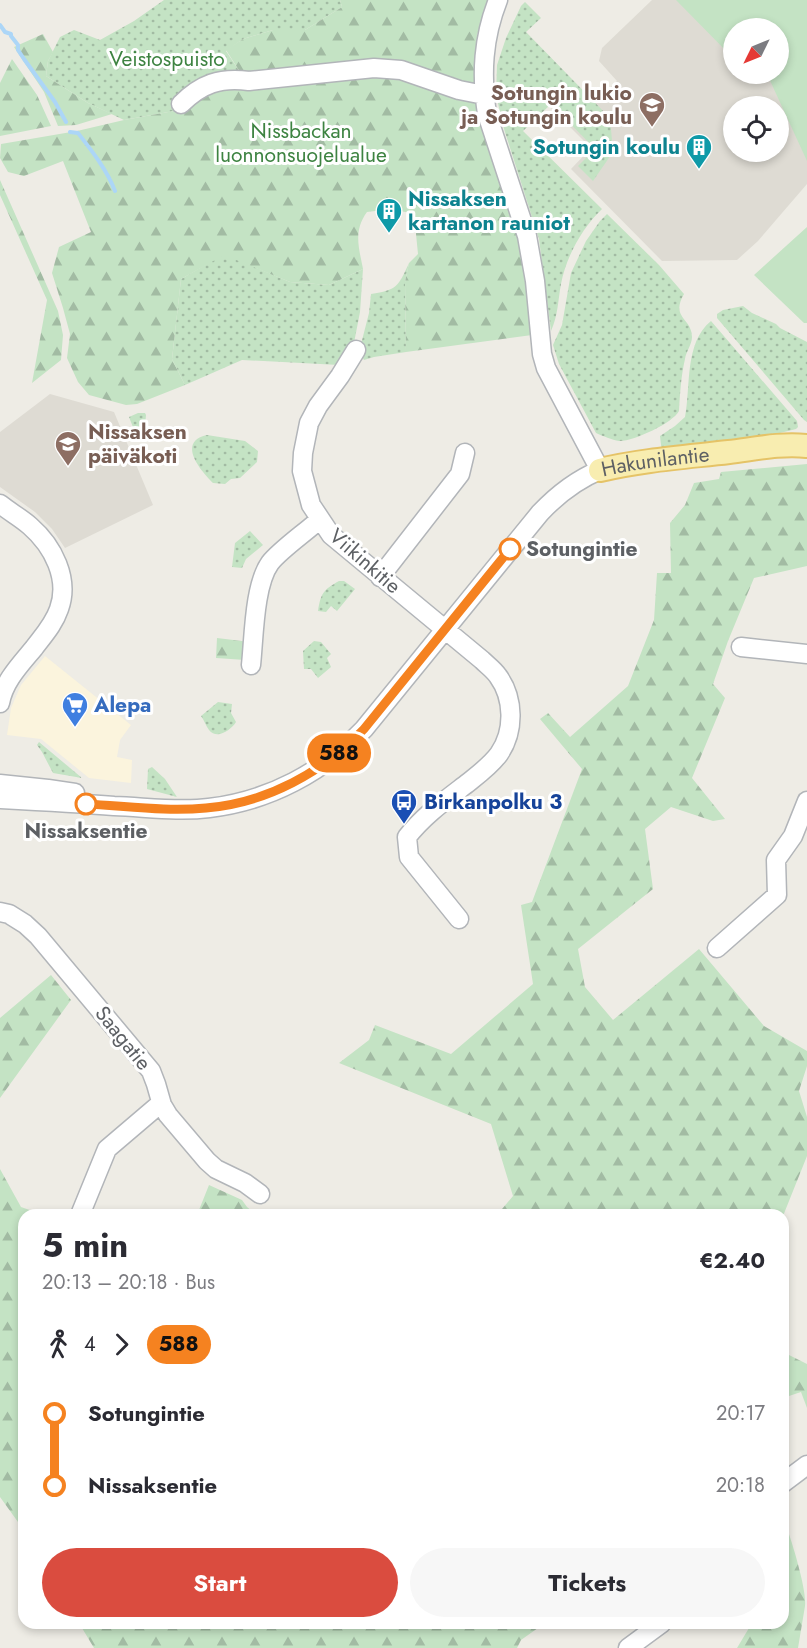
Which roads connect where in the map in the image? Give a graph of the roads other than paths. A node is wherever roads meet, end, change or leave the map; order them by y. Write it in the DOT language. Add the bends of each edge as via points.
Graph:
graph roads {
  1 [pos="498,0"];
  2 [pos="484,94"];
  3 [pos="181,104"];
  4 [pos="356,350"];
  5 [pos="807,446"];
  6 [pos="465,453"];
  7 [pos="600,470"];
  8 [pos="0,504"];
  9 [pos="320,520"];
  10 [pos="380,577"];
  11 [pos="445,629"];
  12 [pos="741,648"];
  13 [pos="807,654"];
  14 [pos="251,665"];
  15 [pos="0,703"];
  16 [pos="0,784"];
  17 [pos="0,799"];
  18 [pos="807,801"];
  19 [pos="175,809"];
  20 [pos="0,912"];
  21 [pos="459,918"];
  22 [pos="717,948"];
  23 [pos="161,1102"];
  24 [pos="260,1194"];
  25 [pos="82,1209"];
  26 [pos="807,1465"];
  27 [pos="789,1478"];
  28 [pos="654,1629"];
  29 [pos="628,1648"];
  1 -- 2 [label="street" via="484,52"];
  2 -- 3 [label="street" via="459,90 401,70 374,68 249,81 234,79 208,84"];
  2 -- 7 [label="street" via="530,248 542,354 550,378"];
  4 -- 9 [label="street, Viikinkitie" via="318,406 305,439 303,471 311,505"];
  5 -- 7 [label="main road, Hakunilantie" via="700,455"];
  6 -- 10 [label="street" via="460,474"];
  7 -- 11 [label="street, Hakunilantie" via="568,487 544,508"];
  8 -- 15 [label="street" via="30,525 48,544 56,560 63,597 56,618 8,680"];
  9 -- 10 [label="street, Viikinkitie" via="331,535"];
  9 -- 14 [label="street" via="266,569 259,592"];
  10 -- 11 [label="street, Viikinkitie"];
  11 -- 19 [label="street, Hakunilantie" via="364,729 321,767 252,799 209,808"];
  11 -- 21 [label="street, Viikinkitie" via="497,675 510,704 511,722 500,754 407,837 409,857"];
  12 -- 13 [label="street"];
  16 -- 19 [label="street, Hakunilantie"];
  17 -- 19 [label="street, Hakunilantie"];
  18 -- 22 [label="street" via="794,836 776,860 777,895"];
  20 -- 23 [label="street, Saagatie" via="25,924 66,968 151,1071"];
  23 -- 24 [label="street, Saagatie" via="207,1161"];
  23 -- 25 [label="street" via="107,1149"];
  26 -- 27 [label="street"];
  28 -- 29 [label="street"];
}
